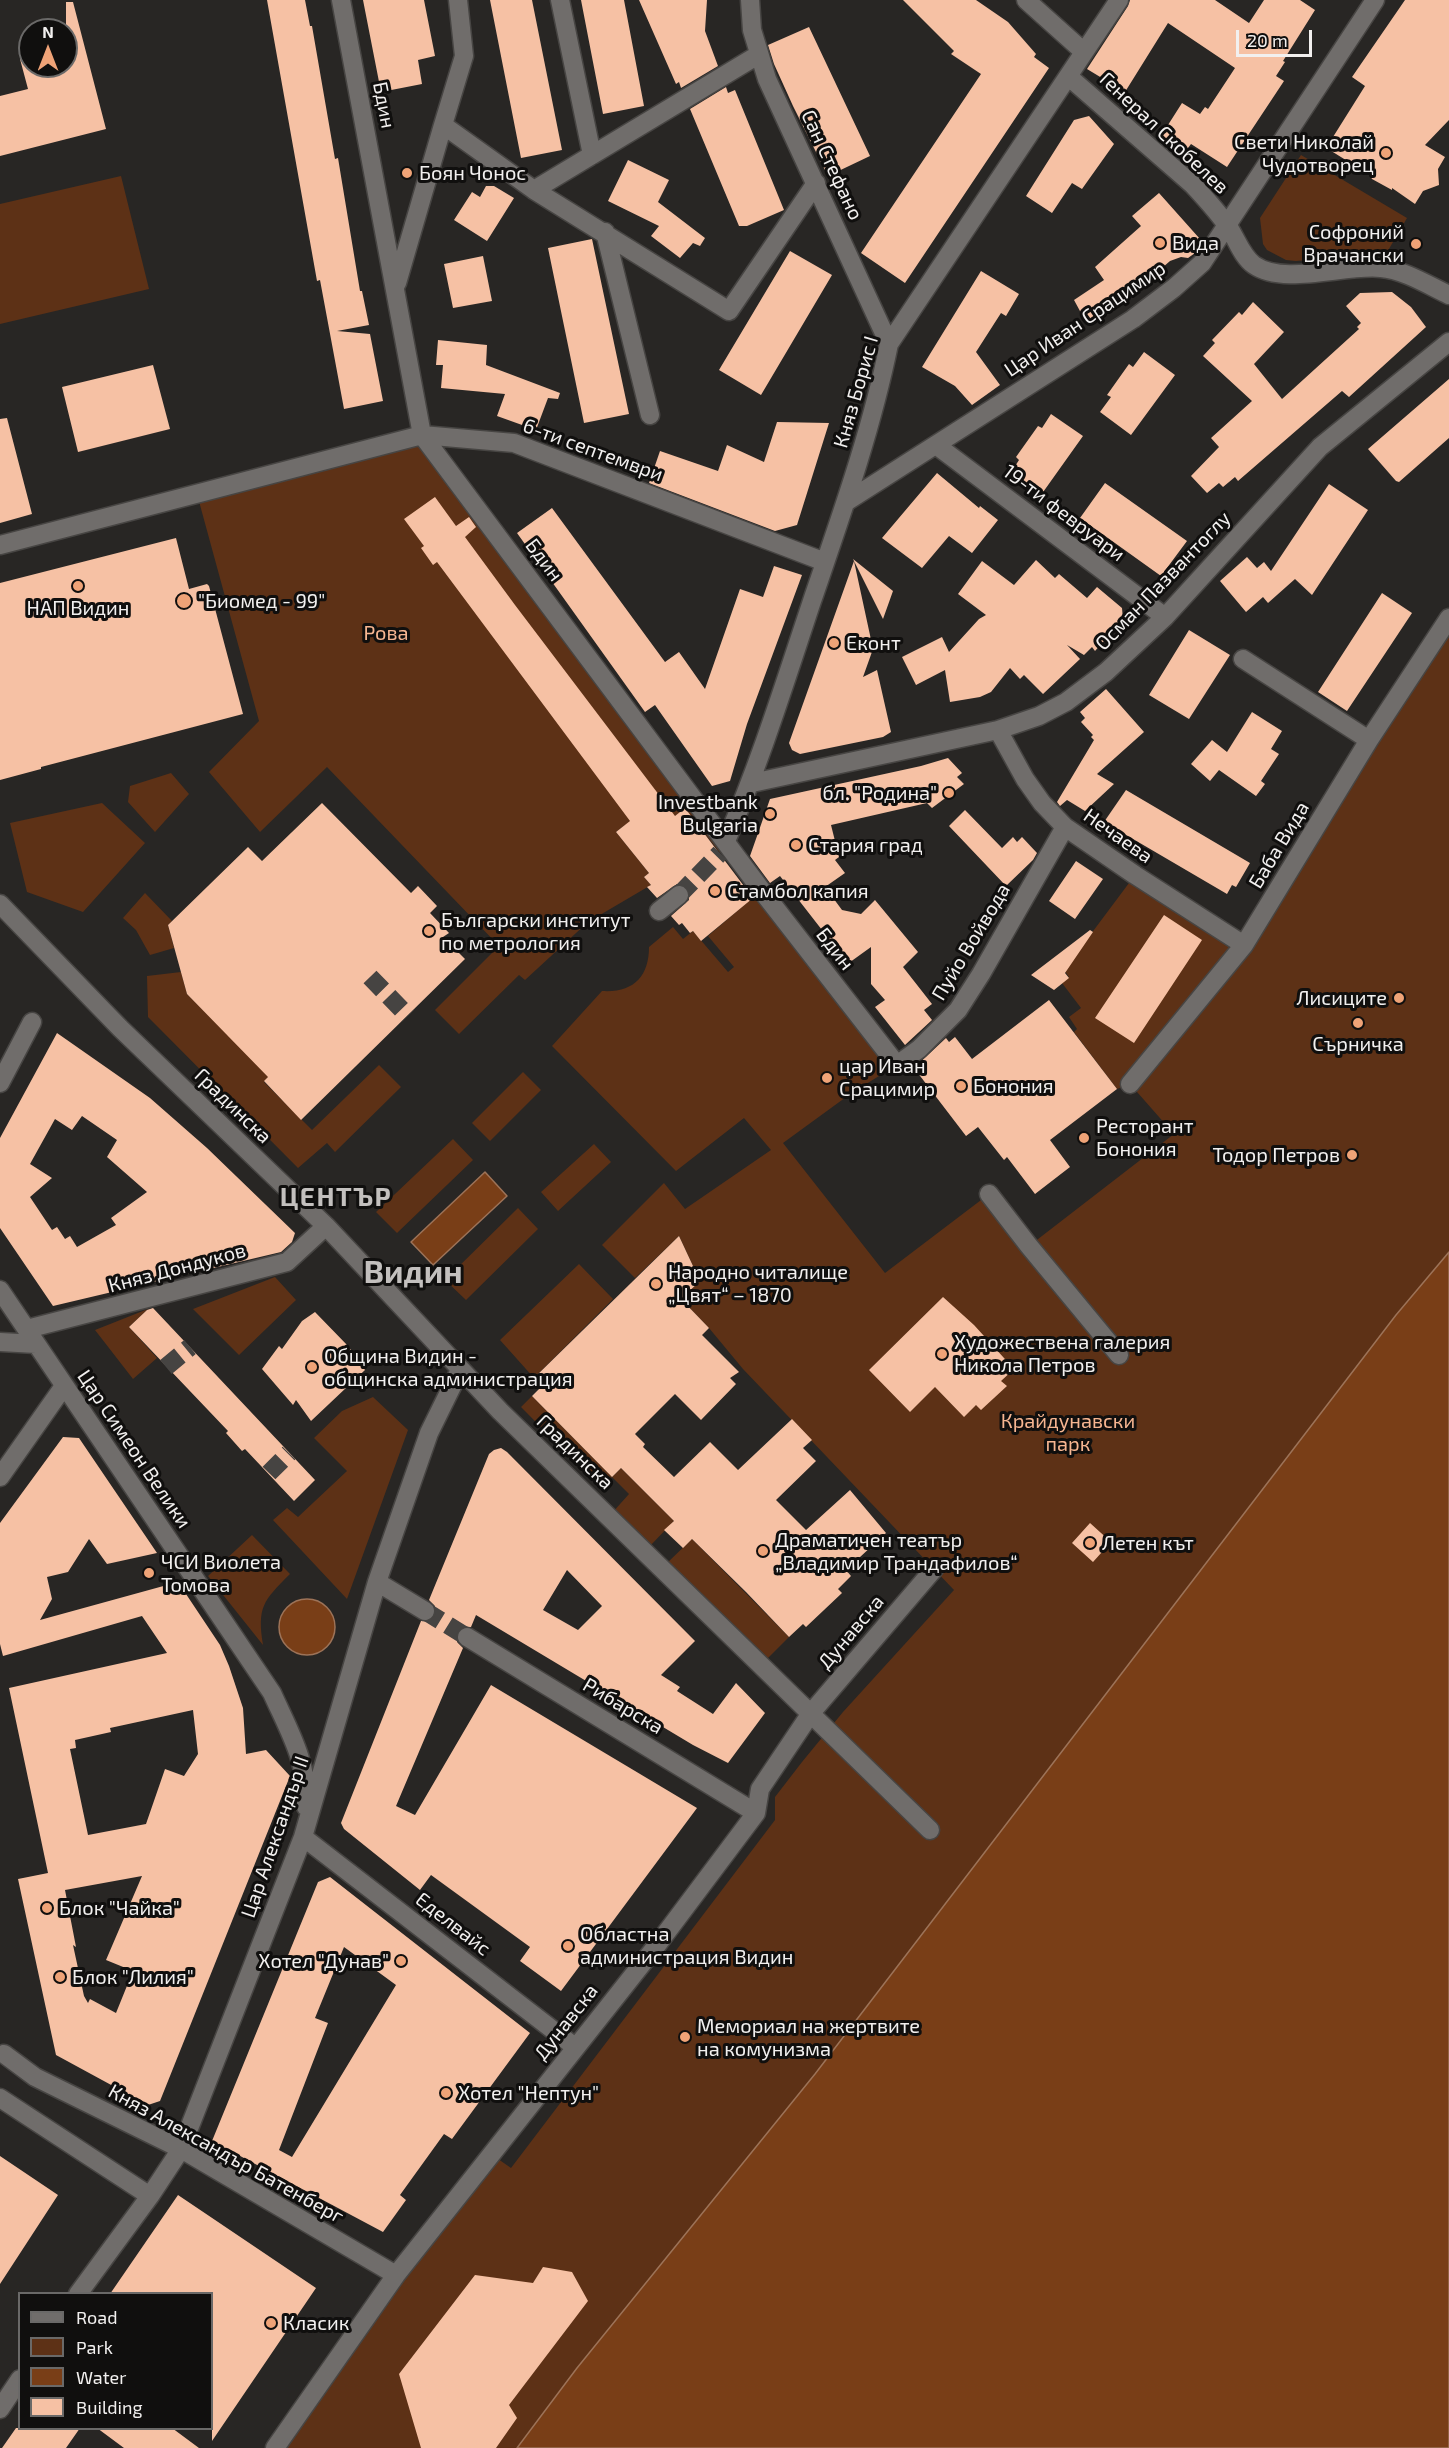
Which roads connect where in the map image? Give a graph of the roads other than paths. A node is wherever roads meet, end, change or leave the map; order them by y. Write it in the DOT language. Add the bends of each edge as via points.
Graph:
graph roads {
  1 [pos="341,0"];
  2 [pos="458,0"];
  3 [pos="560,0"];
  4 [pos="750,0"];
  5 [pos="1026,0"];
  6 [pos="1119,0"];
  7 [pos="1375,0"];
  8 [pos="1084,52"];
  9 [pos="758,55"];
  10 [pos="1069,77"];
  11 [pos="443,124"];
  12 [pos="592,154"];
  13 [pos="816,183"];
  14 [pos="534,190"];
  15 [pos="1226,224"];
  16 [pos="605,232"];
  17 [pos="396,287"];
  18 [pos="1449,295"];
  19 [pos="1449,342"];
  20 [pos="890,344"];
  21 [pos="650,415"];
  22 [pos="422,435"];
  23 [pos="936,445"];
  24 [pos="846,502"];
  25 [pos="0,545"];
  26 [pos="825,562"];
  27 [pos="1165,617"];
  28 [pos="1449,618"];
  29 [pos="1243,658"];
  30 [pos="998,730"];
  31 [pos="1369,740"];
  32 [pos="752,783"];
  33 [pos="1065,827"];
  34 [pos="725,846"];
  35 [pos="679,895"];
  36 [pos="0,904"];
  37 [pos="659,911"];
  38 [pos="1244,945"];
  39 [pos="32,1022"];
  40 [pos="897,1065"];
  41 [pos="0,1083"];
  42 [pos="1130,1084"];
  43 [pos="989,1194"];
  44 [pos="326,1226"];
  45 [pos="0,1290"];
  46 [pos="31,1337"];
  47 [pos="0,1342"];
  48 [pos="1119,1355"];
  49 [pos="460,1370"];
  50 [pos="64,1386"];
  51 [pos="0,1477"];
  52 [pos="934,1569"];
  53 [pos="377,1582"];
  54 [pos="425,1611"];
  55 [pos="467,1637"];
  56 [pos="811,1713"];
  57 [pos="756,1813"];
  58 [pos="930,1830"];
  59 [pos="304,1833"];
  60 [pos="575,2047"];
  61 [pos="2,2053"];
  62 [pos="0,2098"];
  63 [pos="181,2150"];
  64 [pos="150,2196"];
  65 [pos="396,2275"];
  66 [pos="79,2292"];
  67 [pos="18,2382"];
  68 [pos="0,2409"];
  69 [pos="275,2448"];
  1 -- 17 [label="street, Бдин"];
  2 -- 11 [label="street" via="464,56"];
  3 -- 12 [label="street"];
  4 -- 9 [label="street, Сан Стефано"];
  5 -- 8 [label="street"];
  6 -- 8 [label="street, Княз Борис I"];
  7 -- 15 [label="street, Цар Иван Срацимир"];
  8 -- 10 [label="street, Княз Борис I"];
  9 -- 12 [label="street"];
  9 -- 13 [label="street, Сан Стефано"];
  10 -- 15 [label="street, Генерал Скобелев" via="1193,185"];
  10 -- 20 [label="street, Княз Борис I"];
  11 -- 14 [label="street"];
  11 -- 17 [label="street"];
  12 -- 14 [label="street"];
  13 -- 16 [label="street" via="729,311"];
  13 -- 20 [label="street, Сан Стефано"];
  14 -- 16 [label="street"];
  15 -- 18 [label="street, Генерал Скобелев" via="1254,265 1272,273 1383,268"];
  15 -- 23 [label="street, Цар Иван Срацимир" via="1202,263 1174,288 1133,319"];
  16 -- 21 [label="street"];
  17 -- 22 [label="street, Бдин"];
  19 -- 27 [label="street, Осман Пазвантоглу" via="1320,447"];
  20 -- 24 [label="street, Княз Борис I" via="877,404"];
  22 -- 25 [label="street, 6-ти септември"];
  22 -- 26 [label="street, 6-ти септември" via="514,443"];
  22 -- 34 [label="street, Бдин"];
  23 -- 24 [label="street, Цар Иван Срацимир"];
  23 -- 27 [label="street, 19-ти февруари"];
  24 -- 26 [label="street, Княз Борис I"];
  26 -- 32 [label="street, Княз Борис I"];
  27 -- 30 [label="street, Осман Пазвантоглу" via="1106,672 1066,702"];
  28 -- 31 [label="street, Баба Вида"];
  29 -- 31 [label="street"];
  30 -- 32 [label="street, Осман Пазвантоглу"];
  30 -- 33 [label="street, Нечаева" via="1036,795"];
  31 -- 38 [label="street, Баба Вида"];
  32 -- 34 [label="street, Княз Борис I"];
  33 -- 38 [label="street, Нечаева"];
  33 -- 40 [label="street, Пуйо Войвода" via="957,1010 919,1049"];
  34 -- 40 [label="street, Бдин"];
  35 -- 37 [label="street"];
  36 -- 44 [label="street, Градинска" via="120,1028"];
  38 -- 42 [label="street, Баба Вида"];
  39 -- 41 [label="street"];
  43 -- 48 [label="street"];
  44 -- 46 [label="street, Княз Дондуков" via="287,1262"];
  44 -- 49 [label="street, Градинска"];
  45 -- 46 [label="street, Цар Симеон Велики"];
  46 -- 47 [label="street, Княз Дондуков"];
  46 -- 50 [label="street, Цар Симеон Велики"];
  49 -- 53 [label="street, Цар Александър II" via="429,1433"];
  49 -- 56 [label="street, Градинска"];
  50 -- 51 [label="street"];
  50 -- 59 [label="street, Цар Симеон Велики" via="272,1693 301,1758 307,1787"];
  52 -- 56 [label="street, Дунавска"];
  53 -- 54 [label="street"];
  53 -- 59 [label="street, Цар Александър II"];
  55 -- 57 [label="street, Рибарска"];
  56 -- 57 [label="street, Дунавска" via="760,1789"];
  56 -- 58 [label="street, Градинска"];
  57 -- 60 [label="street, Дунавска"];
  59 -- 60 [label="street, Еделвайс"];
  59 -- 63 [label="street, Цар Александър II"];
  60 -- 65 [label="street, Дунавска"];
  61 -- 63 [label="street, Княз Александър Батенберг" via="35,2077"];
  62 -- 64 [label="street"];
  63 -- 64 [label="street, Цар Александър II"];
  63 -- 65 [label="street, Княз Александър Батенберг"];
  64 -- 66 [label="street, Цар Александър II"];
  65 -- 69 [label="street, Дунавска"];
  67 -- 68 [label="street"];
}
